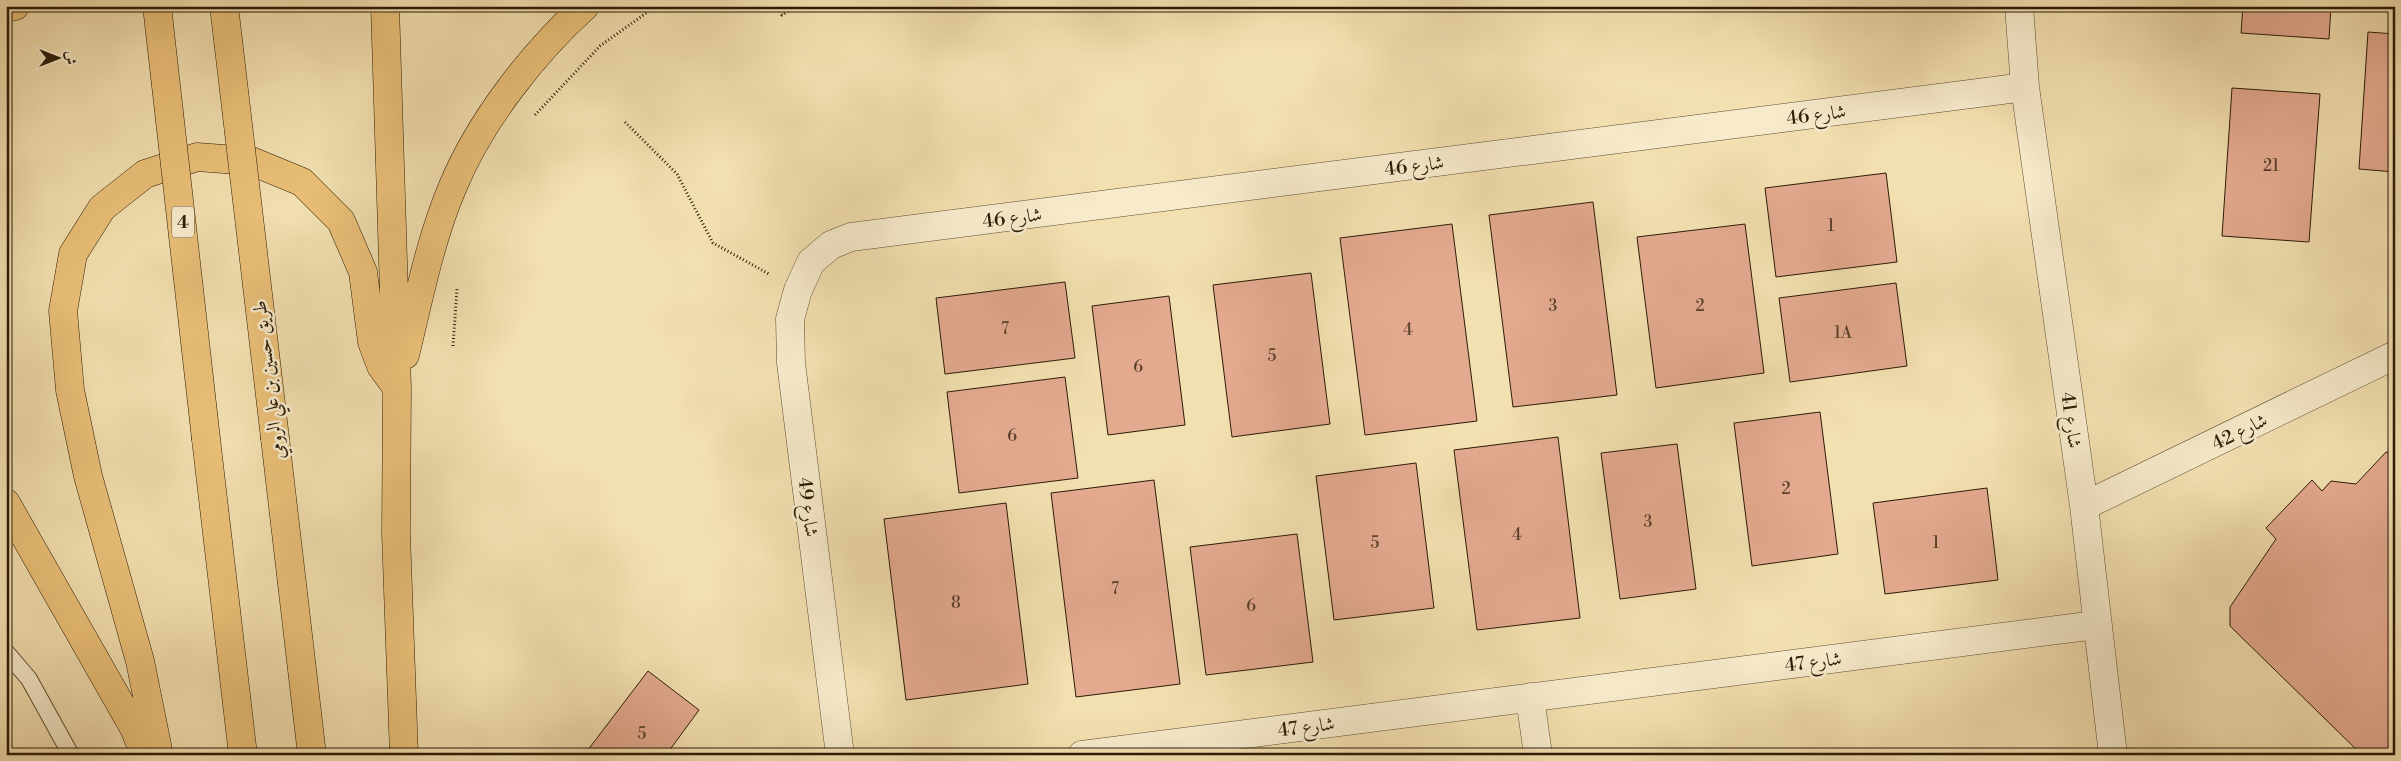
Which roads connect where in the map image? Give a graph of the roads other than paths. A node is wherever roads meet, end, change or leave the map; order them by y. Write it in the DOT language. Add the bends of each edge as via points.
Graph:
graph roads {
  1 [pos="15,6"];
  2 [pos="157,6"];
  3 [pos="224,6"];
  4 [pos="385,6"];
  5 [pos="585,6"];
  6 [pos="2019,6"];
  7 [pos="6,8"];
  8 [pos="2025,87"];
  9 [pos="811,262"];
  10 [pos="2395,356"];
  11 [pos="397,388"];
  12 [pos="6,503"];
  13 [pos="2084,506"];
  14 [pos="2096,624"];
  15 [pos="6,652"];
  16 [pos="1530,698"];
  17 [pos="71,755"];
  18 [pos="145,755"];
  19 [pos="159,755"];
  20 [pos="243,755"];
  21 [pos="312,755"];
  22 [pos="404,755"];
  23 [pos="840,755"];
  24 [pos="1082,755"];
  25 [pos="1538,755"];
  26 [pos="2113,755"];
  1 -- 7 [label="highway"];
  2 -- 20 [label="highway, 4, bridge"];
  3 -- 21 [label="highway, طريق حسين بن علي الرومي, bridge"];
  4 -- 11 [label="highway"];
  5 -- 11 [label="highway" via="508,92 453,185 434,236"];
  6 -- 8 [label="street, شارع 41"];
  8 -- 9 [label="street, شارع 46" via="852,237 831,246"];
  8 -- 13 [label="street, شارع 41"];
  9 -- 23 [label="street, شارع 49" via="798,290 790,319 790,363"];
  10 -- 13 [label="street, شارع 42"];
  11 -- 19 [label="highway" via="381,366 372,342 363,272 341,221 302,182 251,161 197,158 145,174 102,208 73,254 69,273 63,311 70,390 88,476 140,661"];
  11 -- 22 [label="highway" via="396,534"];
  12 -- 18 [label="highway" via="134,728"];
  13 -- 14 [label="street, شارع 41"];
  14 -- 16 [label="street, شارع 47"];
  14 -- 26 [label="street, شارع 41"];
  15 -- 17 [label="lane" via="29,679"];
  16 -- 24 [label="street, شارع 47"];
  16 -- 25 [label="street"];
}
